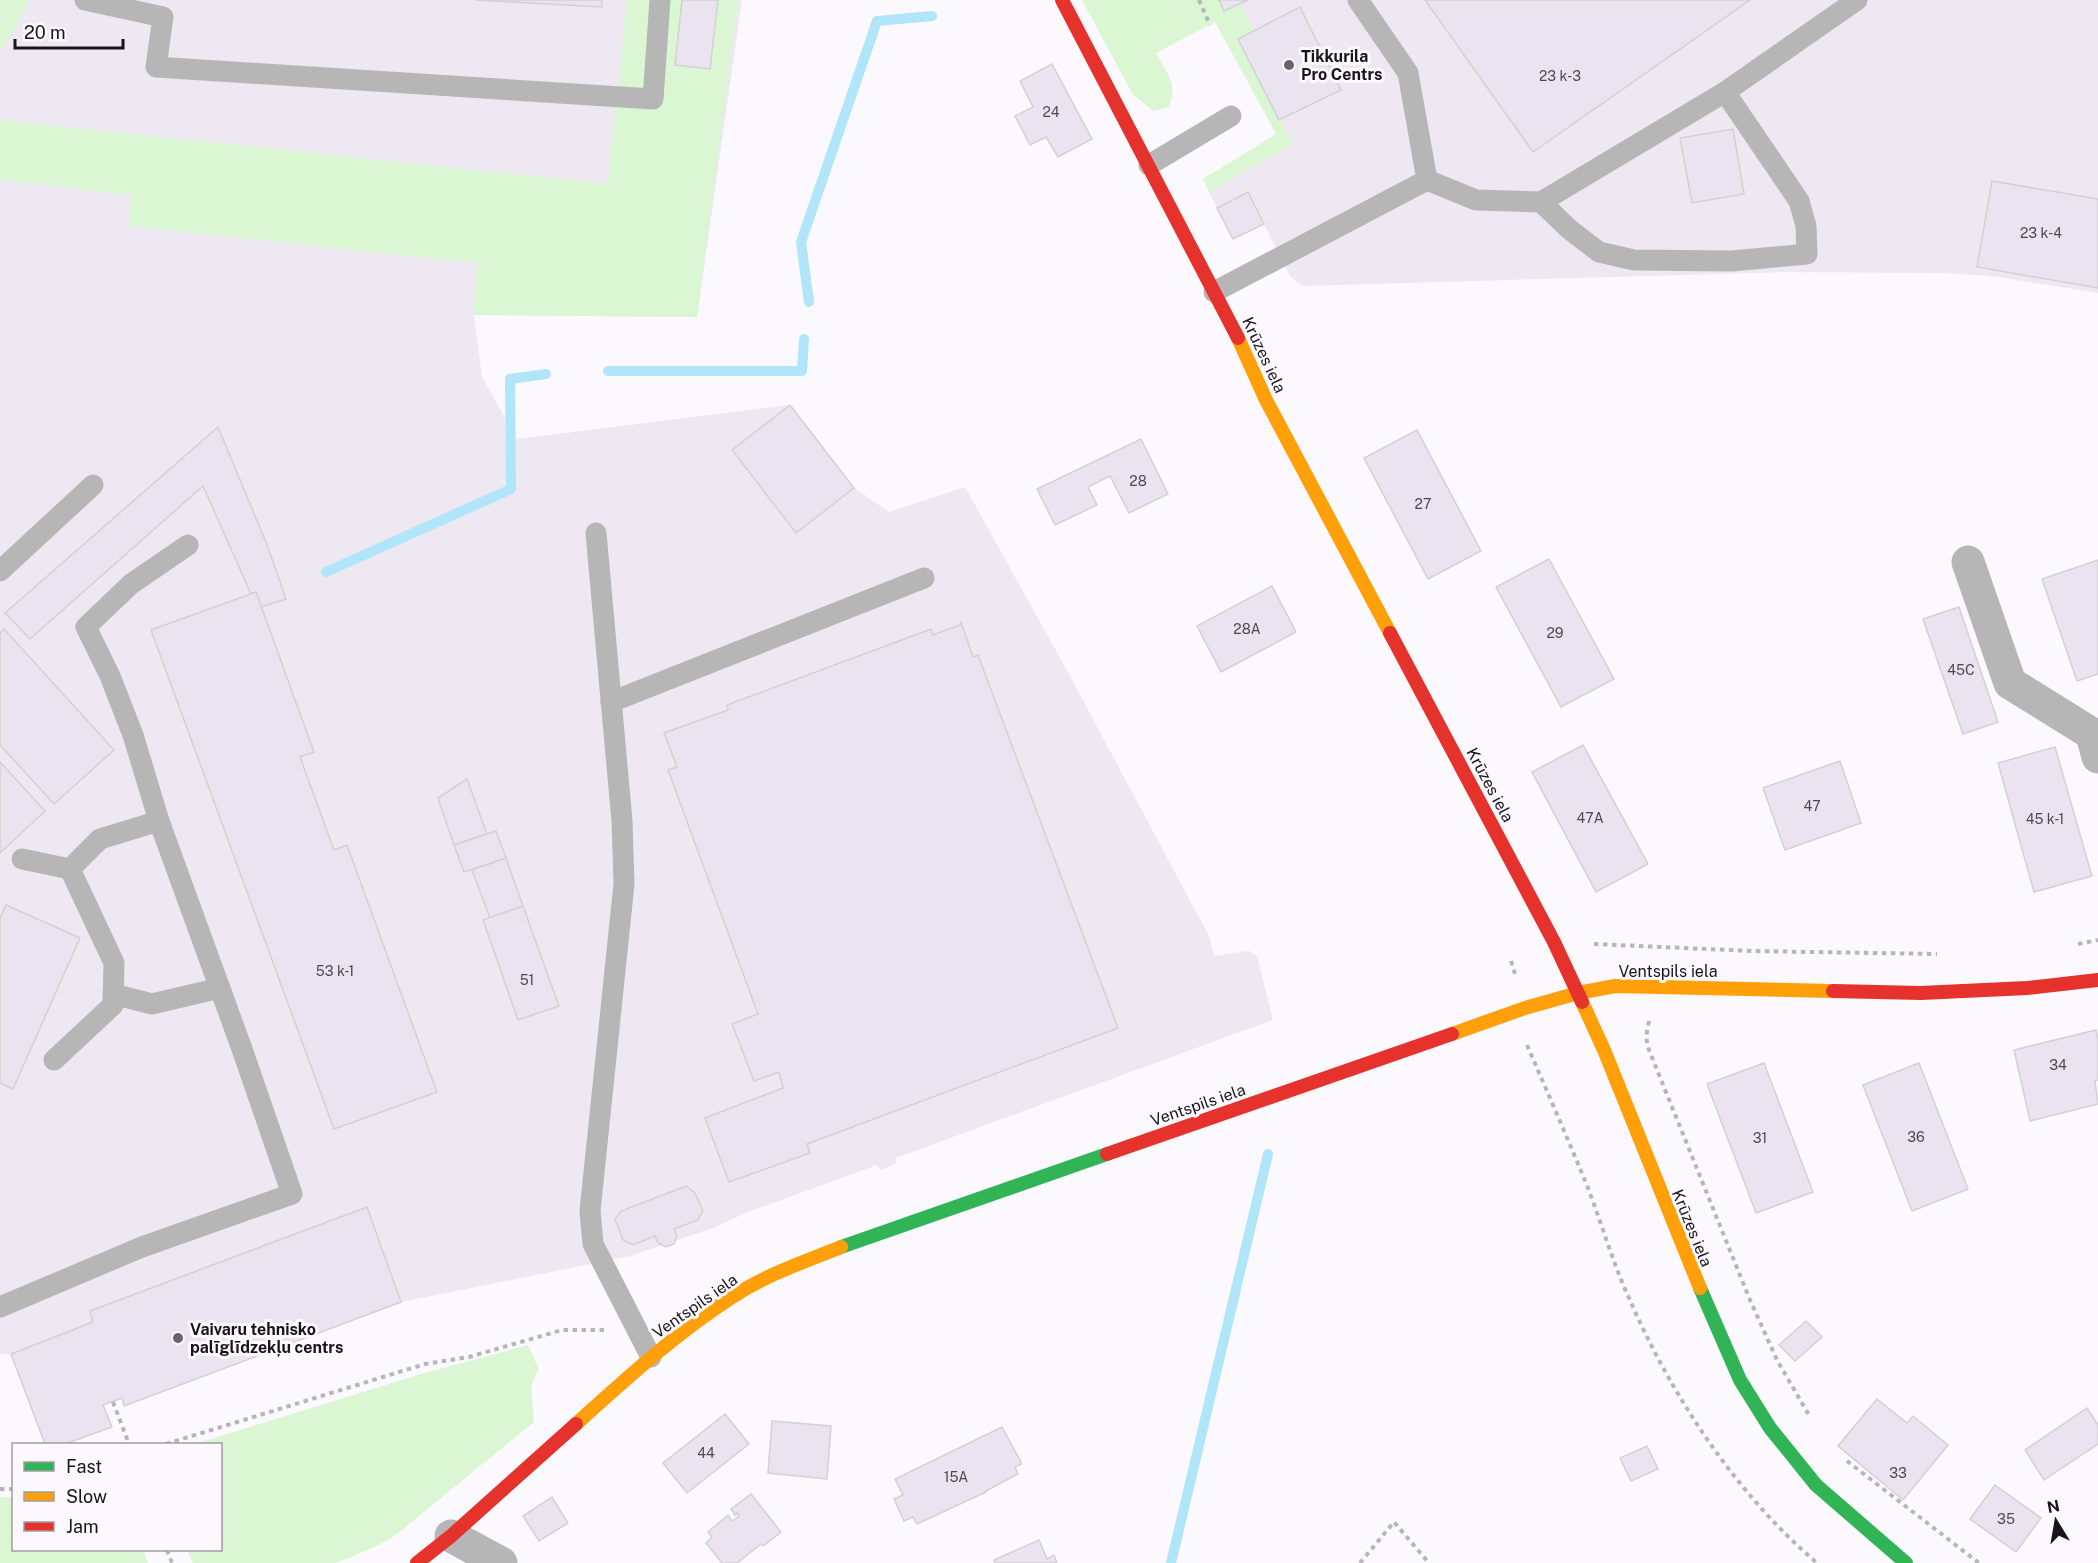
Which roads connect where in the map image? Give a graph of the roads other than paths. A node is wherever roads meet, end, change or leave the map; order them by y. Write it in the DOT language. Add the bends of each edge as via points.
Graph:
graph roads {
  1 [pos="86,0"];
  2 [pos="660,0"];
  3 [pos="1062,0"];
  4 [pos="1358,0"];
  5 [pos="1857,0"];
  6 [pos="1725,92"];
  7 [pos="1231,116"];
  8 [pos="1149,165"];
  9 [pos="1427,180"];
  10 [pos="1541,202"];
  11 [pos="1214,292"];
  12 [pos="93,485"];
  13 [pos="596,533"];
  14 [pos="188,544"];
  15 [pos="1968,562"];
  16 [pos="0,571"];
  17 [pos="924,578"];
  18 [pos="611,702"];
  19 [pos="2098,757"];
  20 [pos="159,820"];
  21 [pos="22,859"];
  22 [pos="70,868"];
  23 [pos="2098,980"];
  24 [pos="220,988"];
  25 [pos="113,993"];
  26 [pos="1578,993"];
  27 [pos="54,1060"];
  28 [pos="0,1307"];
  29 [pos="651,1357"];
  30 [pos="451,1536"];
  31 [pos="417,1563"];
  32 [pos="501,1563"];
  33 [pos="1906,1563"];
  1 -- 2 [label="lane" via="163,17 156,67 653,99"];
  3 -- 8 [label="street, Krūzes iela"];
  4 -- 9 [label="lane" via="1408,73"];
  5 -- 6 [label="lane"];
  6 -- 10 [label="lane"];
  6 -- 10 [label="lane" via="1799,201 1806,226 1807,255 1732,261 1634,260 1599,252"];
  7 -- 8 [label="lane"];
  8 -- 11 [label="street, Krūzes iela"];
  9 -- 10 [label="lane" via="1476,200"];
  9 -- 11 [label="lane"];
  11 -- 26 [label="street, Krūzes iela" via="1266,399"];
  12 -- 16 [label="lane"];
  13 -- 18 [label="lane"];
  14 -- 20 [label="lane" via="131,584 86,627 133,735"];
  15 -- 19 [label="street" via="2010,682 2092,734"];
  17 -- 18 [label="lane"];
  18 -- 29 [label="lane" via="624,884 590,1231"];
  20 -- 22 [label="lane" via="100,839"];
  20 -- 24 [label="lane"];
  21 -- 22 [label="lane"];
  22 -- 25 [label="lane" via="114,963"];
  23 -- 26 [label="street, Ventspils iela" via="1921,993 1637,986"];
  24 -- 25 [label="lane" via="152,1004"];
  24 -- 28 [label="lane" via="292,1194 142,1247"];
  25 -- 27 [label="lane" via="113,1005"];
  26 -- 29 [label="street, Ventspils iela" via="1525,1008 778,1272 733,1296"];
  26 -- 33 [label="street, Krūzes iela" via="1740,1380 1770,1428 1816,1485"];
  29 -- 30 [label="street, Ventspils iela"];
  30 -- 31 [label="street, Ventspils iela"];
  30 -- 32 [label="street"];
}
